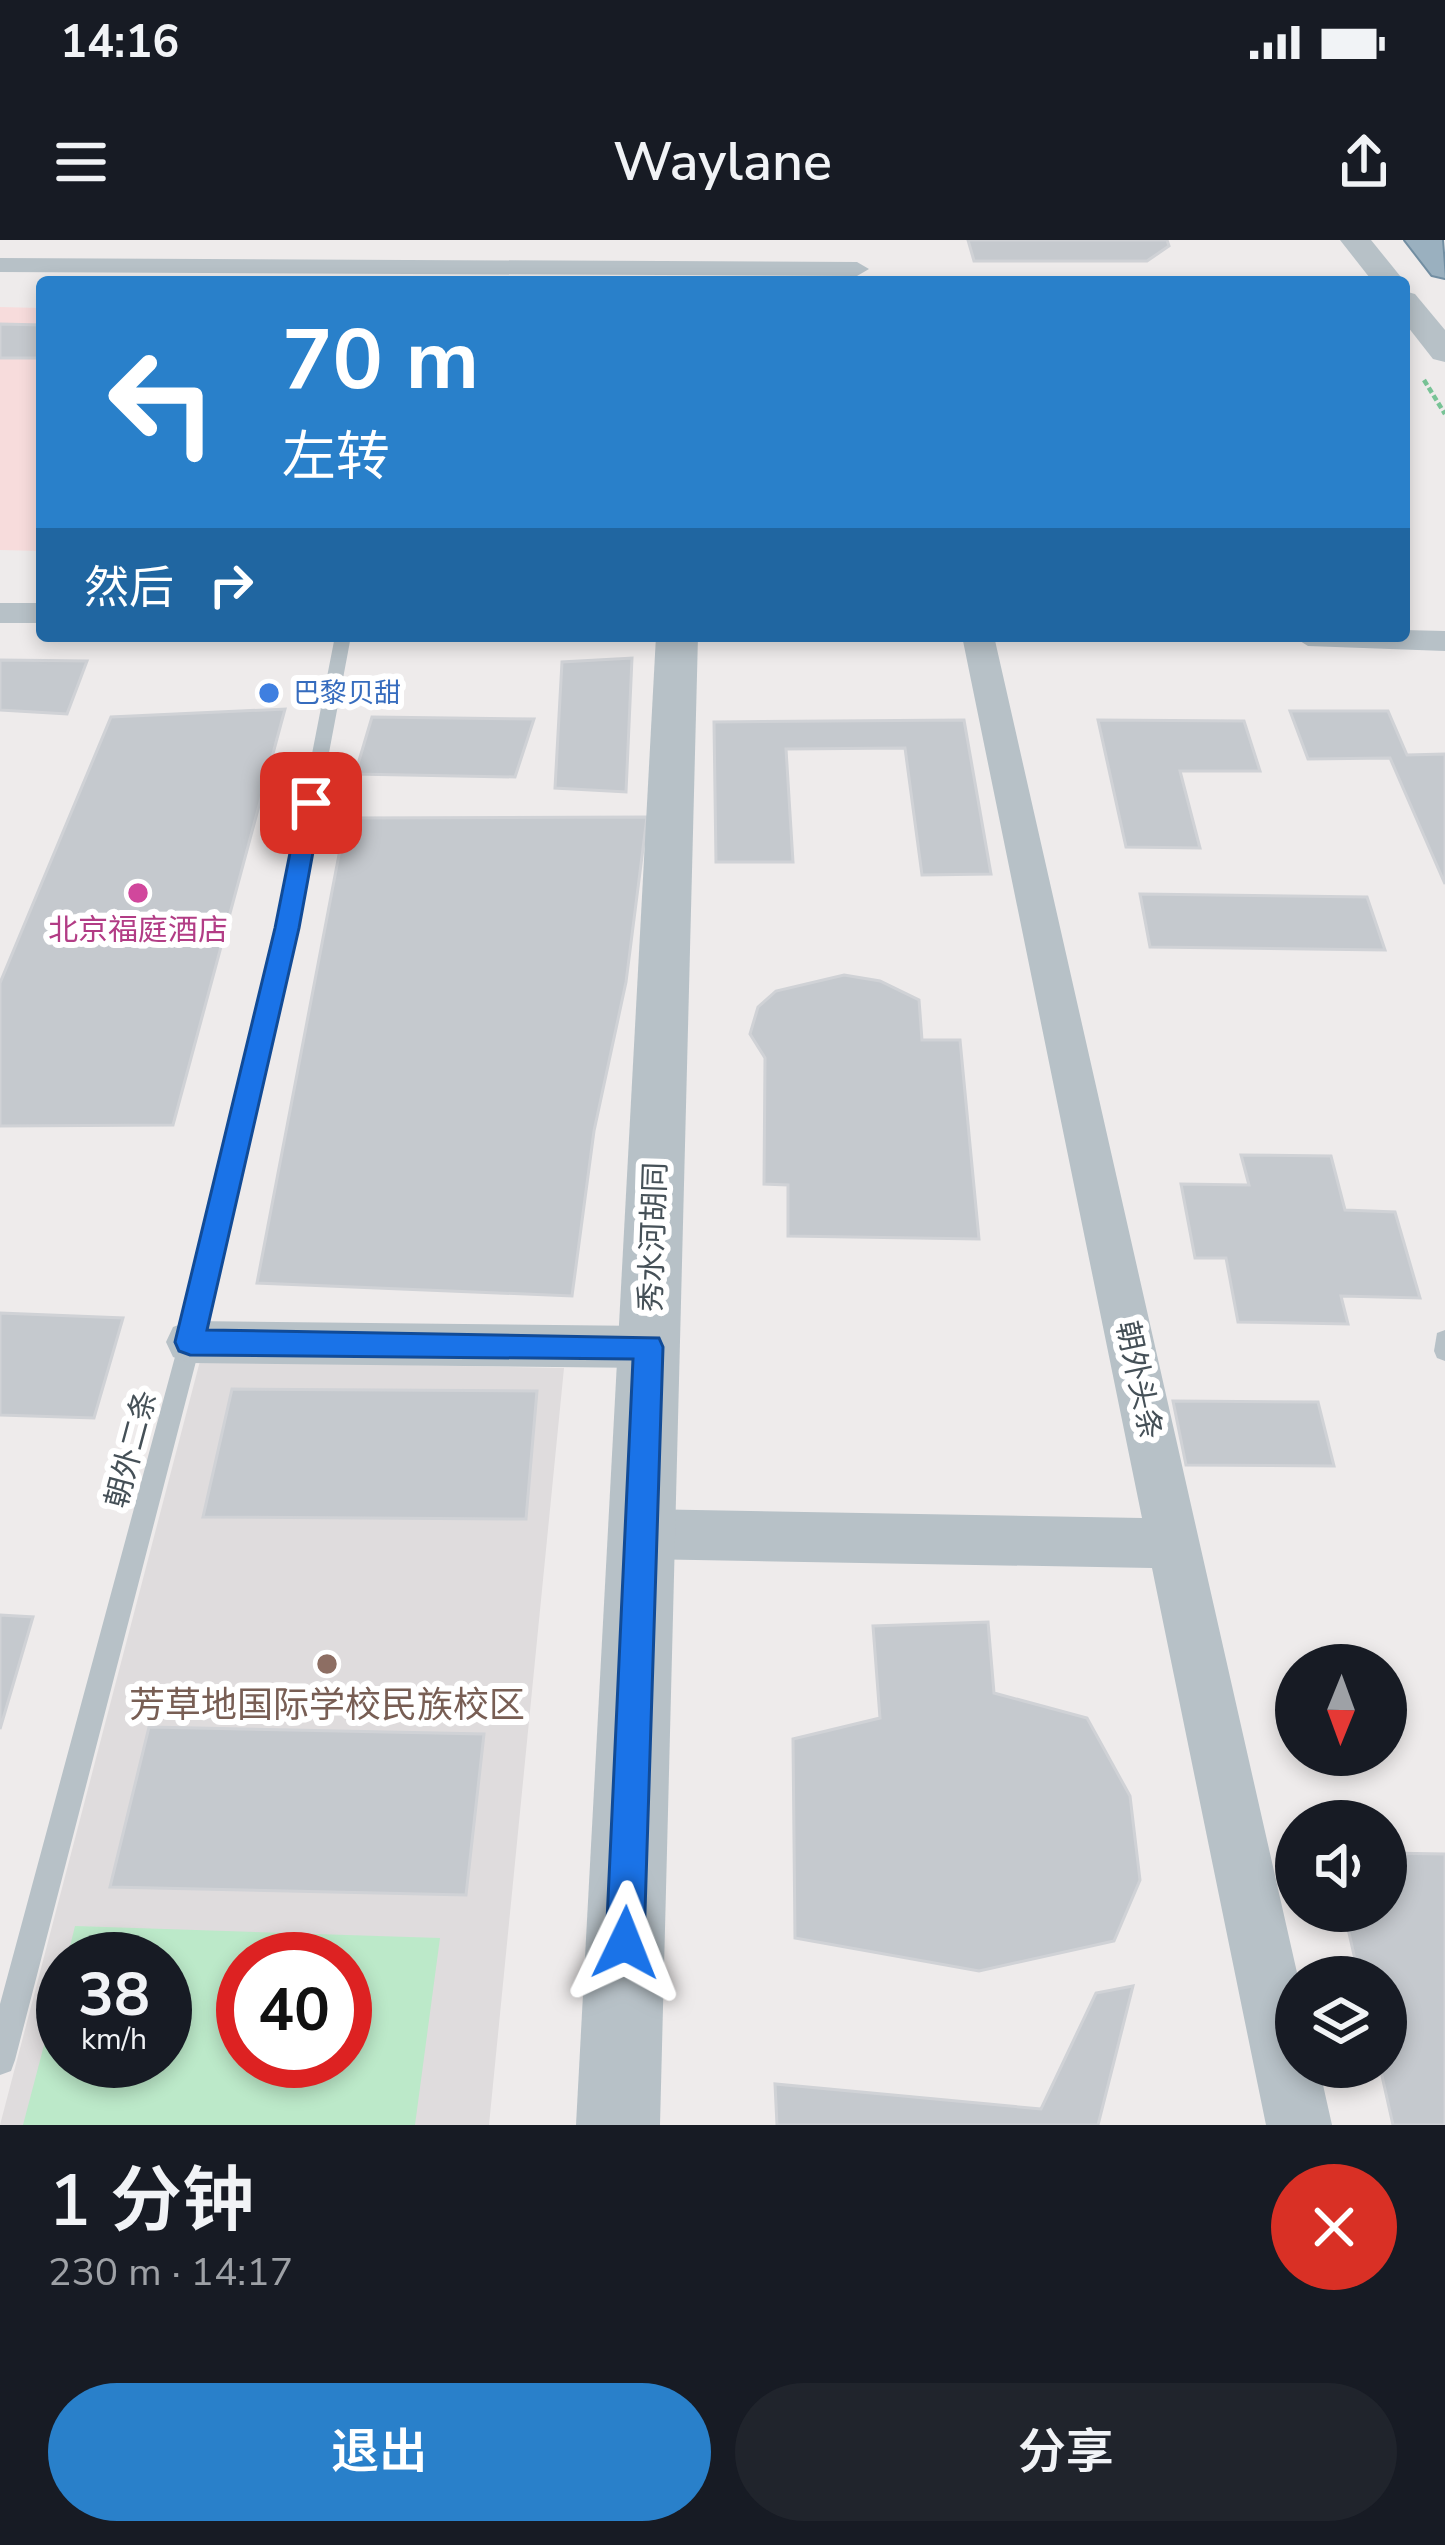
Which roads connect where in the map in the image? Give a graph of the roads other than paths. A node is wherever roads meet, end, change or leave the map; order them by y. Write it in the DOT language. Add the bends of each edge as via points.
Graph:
graph roads {
  1 [pos="849,240"];
  2 [pos="1354,240"];
  3 [pos="1424,240"];
  4 [pos="0,265"];
  5 [pos="1445,267"];
  6 [pos="859,276"];
  7 [pos="1384,276"];
  8 [pos="1410,308"];
  9 [pos="1445,352"];
  10 [pos="0,613"];
  11 [pos="36,613"];
  12 [pos="1410,639"];
  13 [pos="1445,640"];
  14 [pos="342,642"];
  15 [pos="677,642"];
  16 [pos="979,642"];
  17 [pos="1445,1340"];
  18 [pos="190,1342"];
  19 [pos="648,1347"];
  20 [pos="1445,1351"];
  21 [pos="641,1534"];
  22 [pos="1174,1543"];
  23 [pos="0,2060"];
  24 [pos="618,2125"];
  25 [pos="1299,2125"];
  1 -- 6 [label="street"];
  2 -- 7 [label="street"];
  3 -- 5 [label="highway"];
  4 -- 6 [label="street"];
  8 -- 9 [label="street"];
  10 -- 11 [label="street"];
  12 -- 13 [label="street"];
  14 -- 18 [label="lane, 朝外二条" via="287,928"];
  15 -- 19 [label="street, 秀水河胡同"];
  16 -- 22 [label="street, 朝外头条"];
  17 -- 20 [label="lane"];
  18 -- 19 [label="street"];
  18 -- 23 [label="lane, 朝外二条"];
  19 -- 21 [label="street, 秀水河胡同"];
  21 -- 22 [label="street"];
  21 -- 24 [label="street, 秀水河胡同"];
  22 -- 25 [label="street, 朝外头条"];
}
